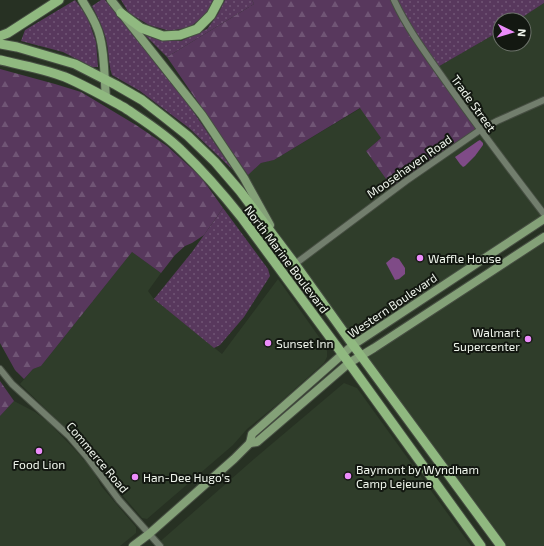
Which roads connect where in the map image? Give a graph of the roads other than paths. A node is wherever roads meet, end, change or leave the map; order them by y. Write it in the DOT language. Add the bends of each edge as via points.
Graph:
graph roads {
  1 [pos="59,0"];
  2 [pos="82,0"];
  3 [pos="111,0"];
  4 [pos="219,0"];
  5 [pos="394,0"];
  6 [pos="121,13"];
  7 [pos="4,35"];
  8 [pos="0,44"];
  9 [pos="0,60"];
  10 [pos="104,79"];
  11 [pos="106,97"];
  12 [pos="544,100"];
  13 [pos="480,130"];
  14 [pos="544,214"];
  15 [pos="544,219"];
  16 [pos="544,237"];
  17 [pos="280,244"];
  18 [pos="295,264"];
  19 [pos="354,345"];
  20 [pos="342,354"];
  21 [pos="362,356"];
  22 [pos="349,363"];
  23 [pos="0,369"];
  24 [pos="250,443"];
  25 [pos="460,518"];
  26 [pos="149,534"];
  27 [pos="134,546"];
  28 [pos="160,546"];
  29 [pos="481,546"];
  30 [pos="486,546"];
  31 [pos="501,546"];
  1 -- 7 [label="highway"];
  2 -- 10 [label="main road" via="93,18 100,37"];
  3 -- 6 [label="main road, North Marine Boulevard"];
  4 -- 6 [label="highway" via="211,15 197,29 180,35 162,36 141,28"];
  5 -- 13 [label="street, Trade Street" via="414,37"];
  6 -- 17 [label="main road, North Marine Boulevard" via="217,136 244,178"];
  8 -- 10 [label="highway" via="76,64"];
  9 -- 11 [label="highway, North Marine Boulevard" via="65,77"];
  10 -- 11 [label="main road"];
  10 -- 17 [label="highway" via="142,100 188,136 240,191"];
  11 -- 20 [label="highway, North Marine Boulevard" via="145,121 180,148 200,168 242,218"];
  12 -- 13 [label="street, Moosehaven Road"];
  13 -- 14 [label="street, Trade Street"];
  13 -- 18 [label="street, Moosehaven Road" via="406,181"];
  15 -- 19 [label="main road, Western Boulevard"];
  16 -- 21 [label="main road, Western Boulevard"];
  17 -- 18 [label="highway, North Marine Boulevard"];
  18 -- 19 [label="highway, North Marine Boulevard"];
  19 -- 20 [label="main road, Western Boulevard"];
  19 -- 21 [label="highway, North Marine Boulevard"];
  20 -- 22 [label="highway, North Marine Boulevard"];
  20 -- 24 [label="main road, Western Boulevard" via="252,434"];
  21 -- 22 [label="main road, Western Boulevard"];
  21 -- 31 [label="highway, North Marine Boulevard"];
  22 -- 24 [label="main road, Western Boulevard" via="257,442"];
  22 -- 25 [label="highway, North Marine Boulevard"];
  23 -- 26 [label="street, Commerce Road" via="12,384 69,436"];
  24 -- 26 [label="main road, Western Boulevard"];
  25 -- 29 [label="highway, North Marine Boulevard"];
  25 -- 30 [label="highway"];
  26 -- 27 [label="main road, Western Boulevard"];
  26 -- 28 [label="street, Commerce Road"];
}
